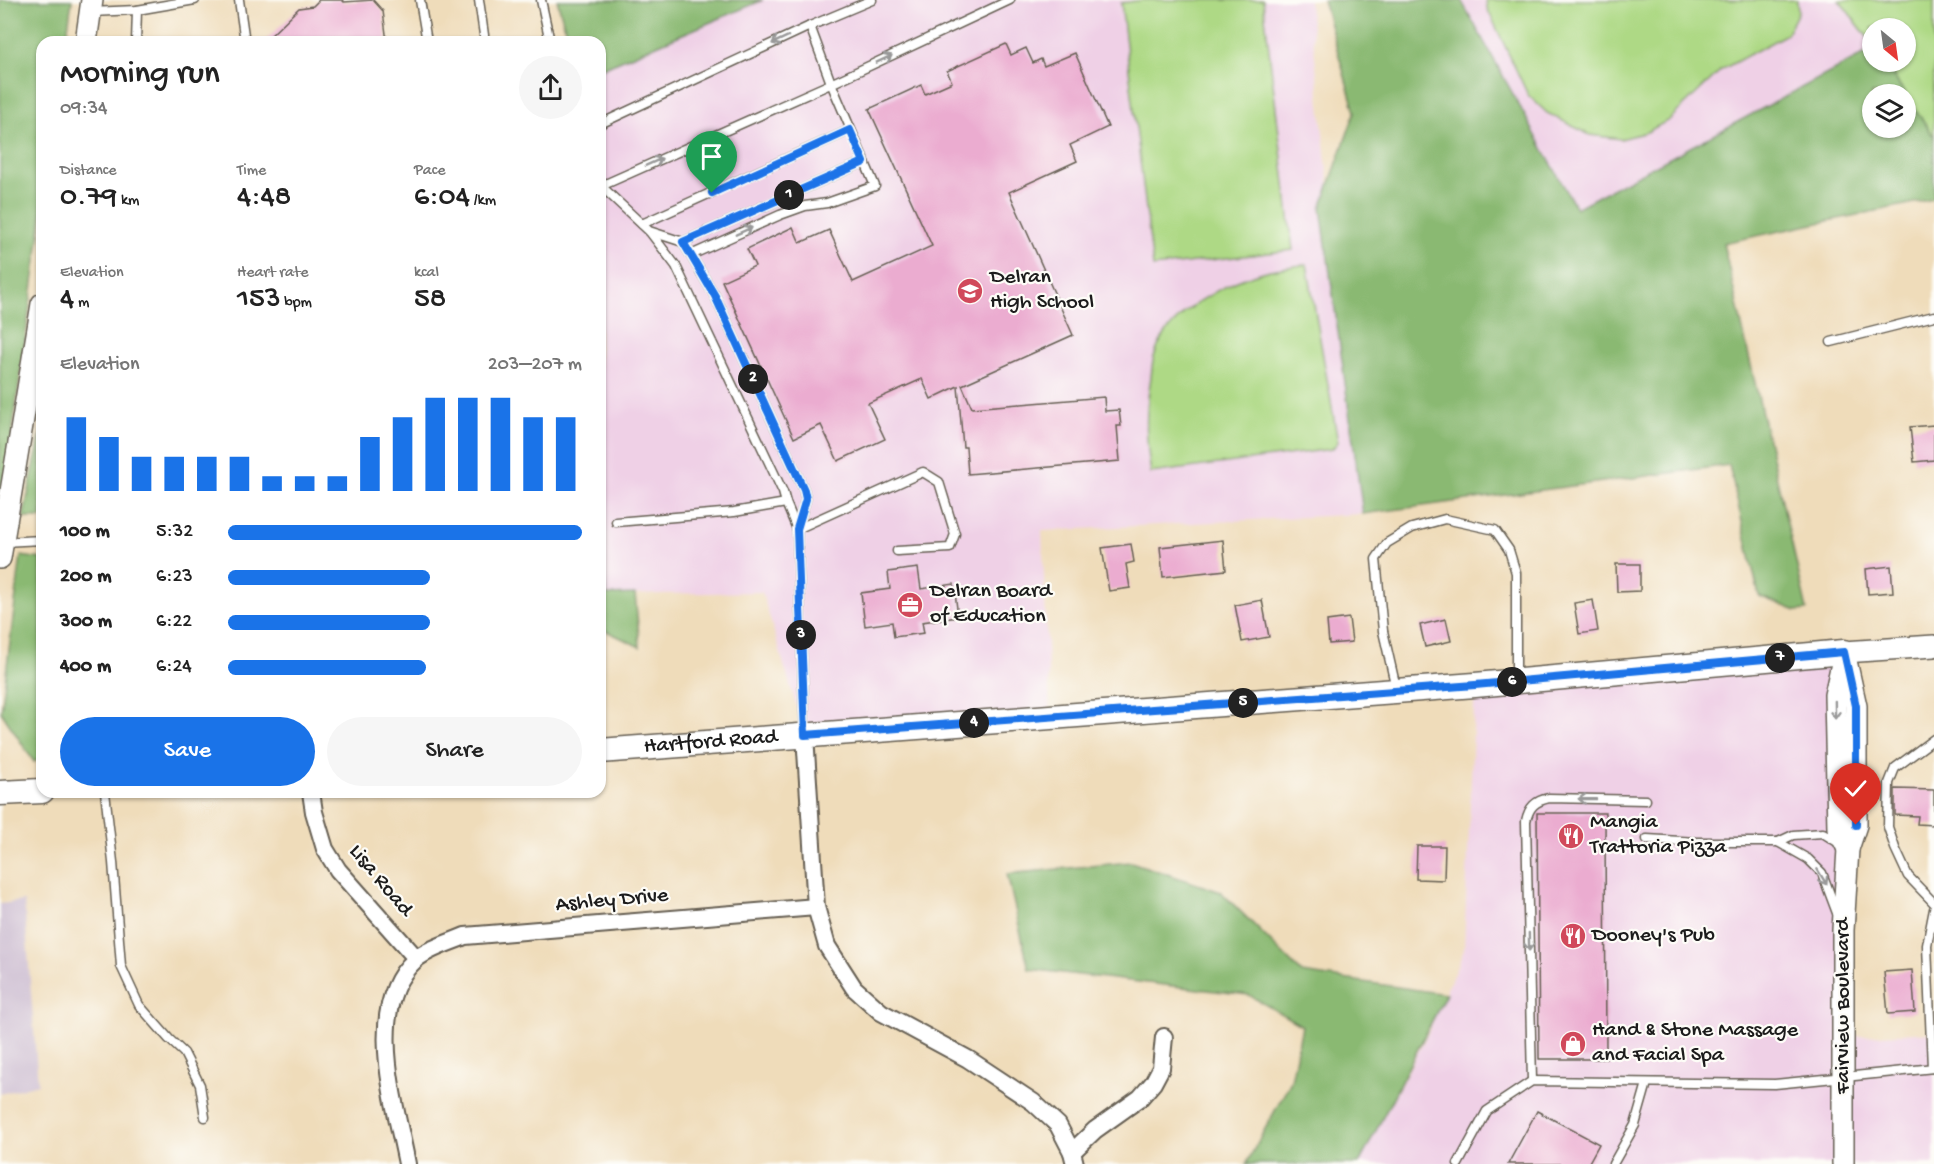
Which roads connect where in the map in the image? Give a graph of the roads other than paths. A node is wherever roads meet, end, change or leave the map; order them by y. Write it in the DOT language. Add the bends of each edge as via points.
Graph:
graph roads {
  1 [pos="195,0"];
  2 [pos="239,0"];
  3 [pos="420,0"];
  4 [pos="479,0"];
  5 [pos="541,0"];
  6 [pos="872,0"];
  7 [pos="1010,0"];
  8 [pos="92,6"];
  9 [pos="137,9"];
  10 [pos="810,26"];
  11 [pos="87,36"];
  12 [pos="136,36"];
  13 [pos="244,36"];
  14 [pos="426,36"];
  15 [pos="484,36"];
  16 [pos="549,36"];
  17 [pos="831,83"];
  18 [pos="606,121"];
  19 [pos="850,130"];
  20 [pos="864,162"];
  21 [pos="606,183"];
  22 [pos="606,191"];
  23 [pos="646,228"];
  24 [pos="683,242"];
  25 [pos="691,255"];
  26 [pos="1934,316"];
  27 [pos="36,340"];
  28 [pos="1831,342"];
  29 [pos="786,503"];
  30 [pos="616,522"];
  31 [pos="797,529"];
  32 [pos="36,541"];
  33 [pos="1,550"];
  34 [pos="897,551"];
  35 [pos="1934,646"];
  36 [pos="1844,652"];
  37 [pos="1516,682"];
  38 [pos="1397,691"];
  39 [pos="805,735"];
  40 [pos="1934,739"];
  41 [pos="606,751"];
  42 [pos="36,791"];
  43 [pos="0,793"];
  44 [pos="106,798"];
  45 [pos="312,798"];
  46 [pos="1646,800"];
  47 [pos="1647,839"];
  48 [pos="1778,843"];
  49 [pos="1848,849"];
  50 [pos="1934,903"];
  51 [pos="816,907"];
  52 [pos="1934,909"];
  53 [pos="1843,930"];
  54 [pos="416,958"];
  55 [pos="1164,1037"];
  56 [pos="1933,1068"];
  57 [pos="1844,1078"];
  58 [pos="1532,1081"];
  59 [pos="1647,1083"];
  60 [pos="206,1117"];
  61 [pos="1073,1158"];
  62 [pos="407,1164"];
  63 [pos="1458,1164"];
  64 [pos="1613,1164"];
  65 [pos="1843,1164"];
  1 -- 9 [label="lane"];
  2 -- 13 [label="lane"];
  3 -- 14 [label="lane"];
  4 -- 15 [label="lane"];
  5 -- 16 [label="lane"];
  6 -- 10 [label="lane"];
  17 -- 7 [label="lane, one-way"];
  8 -- 9 [label="lane"];
  8 -- 11 [label="street"];
  9 -- 12 [label="lane"];
  10 -- 17 [label="lane"];
  10 -- 18 [label="lane, one-way"];
  17 -- 19 [label="lane"];
  21 -- 17 [label="lane, one-way"];
  19 -- 20 [label="lane"];
  19 -- 23 [label="lane"];
  20 -- 24 [label="lane"];
  25 -- 20 [label="lane, one-way" via="780,215 875,186"];
  22 -- 23 [label="lane"];
  23 -- 24 [label="lane"];
  23 -- 29 [label="lane" via="676,266"];
  24 -- 25 [label="lane"];
  25 -- 31 [label="lane" via="715,296 804,490 806,499"];
  26 -- 28 [label="lane"];
  27 -- 33 [label="street"];
  29 -- 30 [label="lane" via="734,512"];
  29 -- 31 [label="lane"];
  31 -- 34 [label="lane" via="923,472 939,482 955,534 950,548"];
  31 -- 39 [label="lane"];
  32 -- 33 [label="lane"];
  35 -- 36 [label="street, Hartford Road"];
  36 -- 37 [label="main road, Hartford Road"];
  36 -- 49 [label="street, Fairview Boulevard" via="1835,695 1835,718 1838,828"];
  37 -- 38 [label="main road, Hartford Road"];
  37 -- 38 [label="lane" via="1516,573 1509,550 1495,530 1445,519 1412,528 1387,543 1376,559 1383,632"];
  38 -- 39 [label="main road, Hartford Road"];
  39 -- 41 [label="main road, Hartford Road"];
  39 -- 51 [label="street"];
  40 -- 50 [label="lane" via="1895,768 1889,783 1888,827 1908,876"];
  42 -- 43 [label="main road"];
  44 -- 60 [label="lane" via="121,966 139,1005 184,1053 200,1085"];
  45 -- 54 [label="street, Lisa Road" via="325,849 338,870"];
  46 -- 58 [label="lane, one-way" via="1549,798 1538,801 1528,811"];
  47 -- 48 [label="lane"];
  48 -- 49 [label="lane" via="1793,835 1823,834"];
  48 -- 53 [label="lane, one-way" via="1809,860 1821,873"];
  49 -- 53 [label="street, Fairview Boulevard"];
  51 -- 54 [label="street, Ashley Drive" via="465,936"];
  51 -- 61 [label="street" via="827,946 854,988 881,1012 968,1059 1033,1102 1058,1125"];
  52 -- 56 [label="lane" via="1927,945"];
  53 -- 57 [label="street, Fairview Boulevard"];
  54 -- 62 [label="street" via="400,976 386,1025 390,1072"];
  55 -- 61 [label="street" via="1161,1068 1153,1083 1140,1098 1095,1130"];
  56 -- 57 [label="lane"];
  57 -- 59 [label="lane" via="1776,1084"];
  57 -- 65 [label="street, Fairview Boulevard"];
  58 -- 59 [label="lane"];
  58 -- 63 [label="lane" via="1487,1111"];
  59 -- 64 [label="lane" via="1635,1125"];
}
